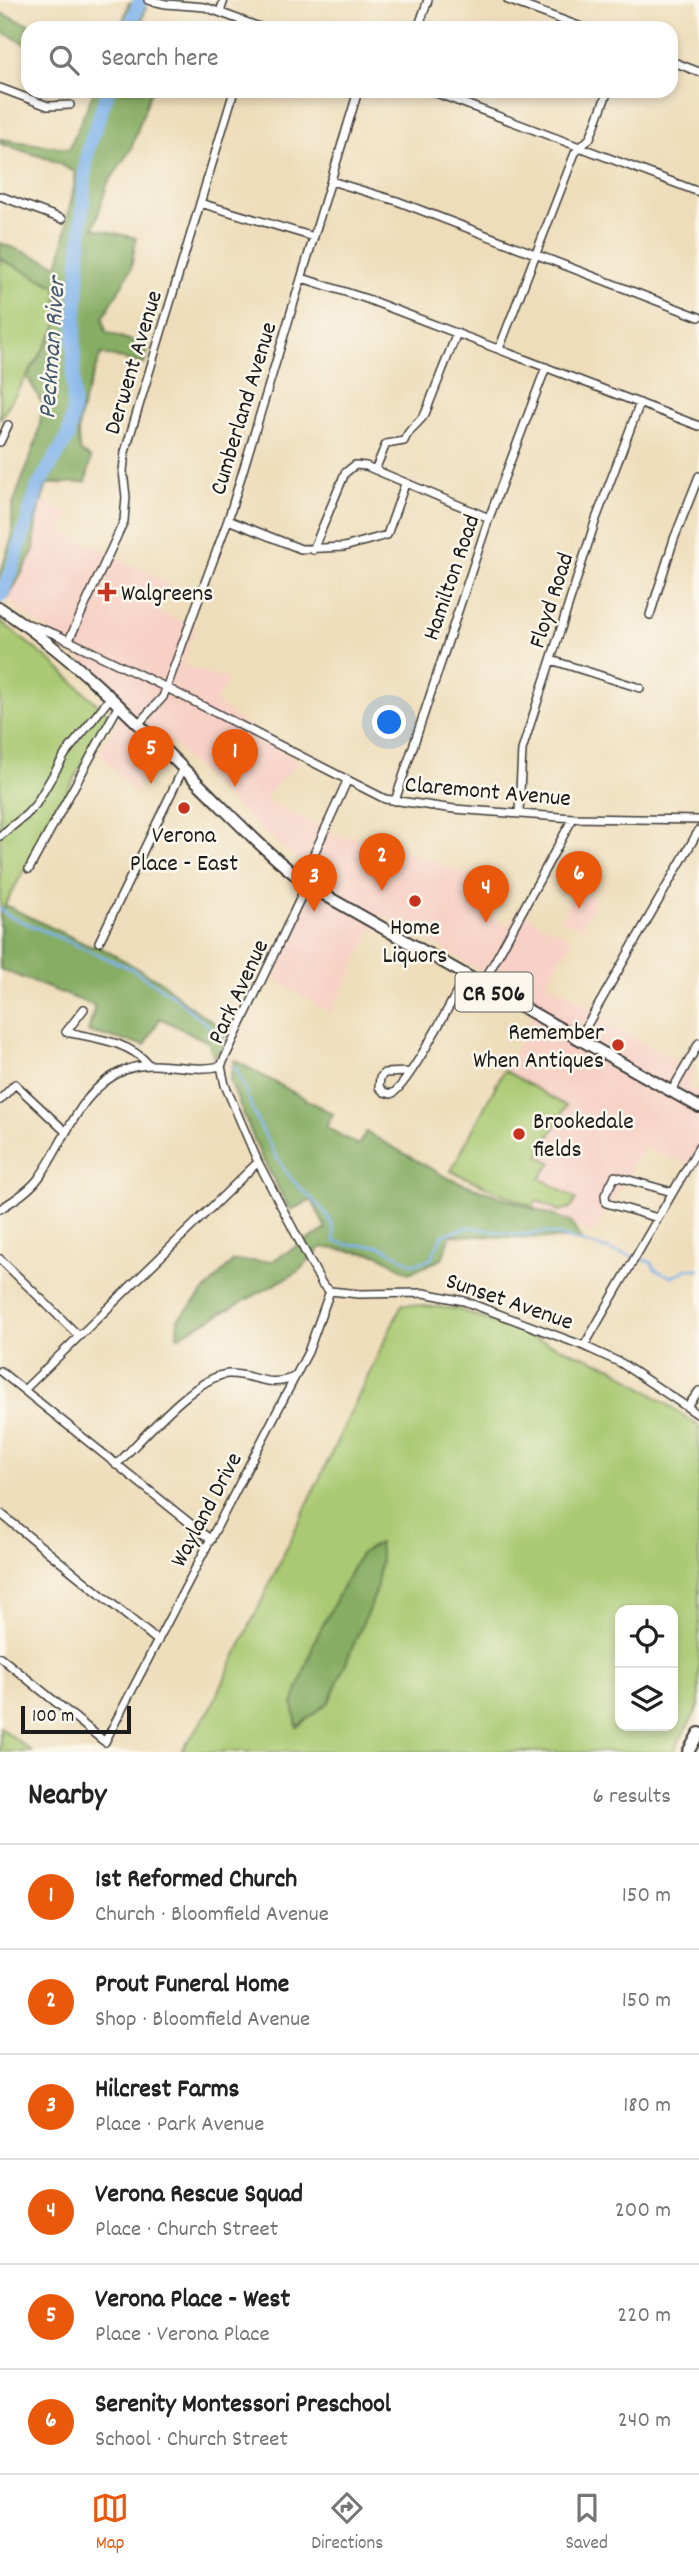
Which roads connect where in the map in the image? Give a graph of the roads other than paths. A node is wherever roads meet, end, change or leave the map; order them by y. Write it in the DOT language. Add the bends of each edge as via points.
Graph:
graph roads {
  1 [pos="148,0"];
  2 [pos="224,0"];
  3 [pos="428,0"];
  4 [pos="508,0"];
  5 [pos="220,12"];
  6 [pos="242,21"];
  7 [pos="420,21"];
  8 [pos="565,21"];
  9 [pos="678,64"];
  10 [pos="699,72"];
  11 [pos="0,88"];
  12 [pos="21,96"];
  13 [pos="27,98"];
  14 [pos="232,98"];
  15 [pos="356,98"];
  16 [pos="450,98"];
  17 [pos="605,98"];
  18 [pos="70,105"];
  19 [pos="582,146"];
  20 [pos="331,181"];
  21 [pos="699,192"];
  22 [pos="0,196"];
  23 [pos="201,203"];
  24 [pos="62,219"];
  25 [pos="314,237"];
  26 [pos="536,255"];
  27 [pos="302,278"];
  28 [pos="699,317"];
  29 [pos="457,333"];
  30 [pos="499,349"];
  31 [pos="546,367"];
  32 [pos="640,403"];
  33 [pos="8,425"];
  34 [pos="699,426"];
  35 [pos="0,442"];
  36 [pos="375,470"];
  37 [pos="699,476"];
  38 [pos="405,484"];
  39 [pos="489,518"];
  40 [pos="228,520"];
  41 [pos="313,550"];
  42 [pos="1,609"];
  43 [pos="650,615"];
  44 [pos="21,622"];
  45 [pos="69,640"];
  46 [pos="551,660"];
  47 [pos="167,688"];
  48 [pos="640,688"];
  49 [pos="115,701"];
  50 [pos="138,724"];
  51 [pos="183,769"];
  52 [pos="347,781"];
  53 [pos="395,802"];
  54 [pos="519,813"];
  55 [pos="573,818"];
  56 [pos="699,820"];
  57 [pos="699,830"];
  58 [pos="0,836"];
  59 [pos="29,869"];
  60 [pos="304,882"];
  61 [pos="100,942"];
  62 [pos="466,976"];
  63 [pos="482,985"];
  64 [pos="84,1009"];
  65 [pos="579,1040"];
  66 [pos="699,1043"];
  67 [pos="148,1064"];
  68 [pos="221,1066"];
  69 [pos="410,1072"];
  70 [pos="671,1092"];
  71 [pos="0,1100"];
  72 [pos="699,1107"];
  73 [pos="66,1132"];
  74 [pos="699,1147"];
  75 [pos="258,1162"];
  76 [pos="673,1192"];
  77 [pos="0,1209"];
  78 [pos="658,1218"];
  79 [pos="0,1259"];
  80 [pos="330,1294"];
  81 [pos="78,1335"];
  82 [pos="584,1346"];
  83 [pos="0,1371"];
  84 [pos="296,1376"];
  85 [pos="24,1390"];
  86 [pos="699,1391"];
  87 [pos="687,1407"];
  88 [pos="699,1415"];
  89 [pos="116,1465"];
  90 [pos="0,1513"];
  91 [pos="211,1540"];
  92 [pos="158,1641"];
  93 [pos="0,1657"];
  94 [pos="699,1732"];
  95 [pos="688,1752"];
  1 -- 5 [label="street"];
  2 -- 5 [label="street"];
  3 -- 7 [label="street"];
  4 -- 8 [label="street"];
  5 -- 6 [label="street"];
  9 -- 10 [label="street"];
  11 -- 12 [label="street"];
  13 -- 18 [label="street" via="48,106"];
  14 -- 23 [label="street, Derwent Avenue"];
  15 -- 20 [label="street, Cumberland Avenue"];
  16 -- 19 [label="street"];
  17 -- 19 [label="street" via="590,138"];
  19 -- 21 [label="street"];
  19 -- 26 [label="street" via="575,153"];
  20 -- 25 [label="street, Cumberland Avenue"];
  20 -- 26 [label="street" via="397,201"];
  22 -- 24 [label="street"];
  23 -- 25 [label="street"];
  23 -- 45 [label="street, Derwent Avenue" via="124,459 124,521"];
  25 -- 27 [label="street, Cumberland Avenue"];
  26 -- 28 [label="street"];
  26 -- 30 [label="street"];
  27 -- 29 [label="street"];
  27 -- 40 [label="street, Cumberland Avenue"];
  29 -- 30 [label="street"];
  29 -- 36 [label="street" via="425,414 409,428 404,441 386,444"];
  30 -- 31 [label="street"];
  31 -- 32 [label="street"];
  31 -- 39 [label="street, Hamilton Road"];
  32 -- 34 [label="street"];
  32 -- 46 [label="street, Floyd Road" via="596,519"];
  33 -- 35 [label="street"];
  36 -- 38 [label="street"];
  36 -- 41 [label="street" via="359,464 346,470"];
  37 -- 43 [label="street"];
  38 -- 39 [label="street"];
  38 -- 41 [label="street" via="387,535"];
  39 -- 53 [label="street, Hamilton Road"];
  40 -- 41 [label="street"];
  40 -- 47 [label="street, Cumberland Avenue"];
  42 -- 44 [label="main road, CR 506"];
  44 -- 45 [label="street, Claremont Avenue"];
  44 -- 49 [label="main road, CR 506"];
  45 -- 47 [label="street, Claremont Avenue"];
  46 -- 48 [label="street"];
  46 -- 54 [label="street, Floyd Road" via="522,750"];
  47 -- 50 [label="street, Cumberland Avenue"];
  47 -- 52 [label="street, Claremont Avenue"];
  49 -- 50 [label="main road, CR 506"];
  49 -- 58 [label="street" via="59,764 36,804"];
  49 -- 59 [label="street"];
  50 -- 51 [label="main road, CR 506"];
  51 -- 60 [label="main road, CR 506"];
  51 -- 61 [label="street"];
  52 -- 53 [label="street, Claremont Avenue"];
  52 -- 60 [label="street, Park Avenue"];
  53 -- 54 [label="street, Claremont Avenue"];
  54 -- 55 [label="street, Claremont Avenue"];
  55 -- 56 [label="street, Claremont Avenue"];
  55 -- 63 [label="street"];
  57 -- 65 [label="street"];
  60 -- 62 [label="main road, CR 506"];
  60 -- 68 [label="street, Park Avenue"];
  62 -- 63 [label="main road, CR 506"];
  62 -- 69 [label="street"];
  63 -- 65 [label="main road, CR 506"];
  64 -- 67 [label="street" via="66,1032 117,1044"];
  65 -- 70 [label="main road, CR 506"];
  66 -- 70 [label="street"];
  67 -- 68 [label="street, Park Avenue" via="191,1069"];
  67 -- 73 [label="street, Park Avenue" via="126,1069 102,1083"];
  68 -- 75 [label="street"];
  70 -- 72 [label="main road, CR 506"];
  71 -- 73 [label="street" via="15,1084"];
  73 -- 77 [label="street, Park Avenue" via="36,1182"];
  74 -- 76 [label="street"];
  75 -- 80 [label="street"];
  75 -- 81 [label="street"];
  76 -- 78 [label="street"];
  76 -- 78 [label="street" via="615,1176 612,1181 605,1195 608,1205"];
  78 -- 82 [label="street"];
  79 -- 81 [label="street"];
  80 -- 82 [label="street, Sunset Avenue" via="446,1296"];
  80 -- 84 [label="street, Wayland Drive"];
  81 -- 85 [label="street"];
  82 -- 87 [label="street, Sunset Avenue" via="621,1363"];
  83 -- 85 [label="street"];
  84 -- 89 [label="street" via="271,1382 230,1374 205,1380"];
  84 -- 91 [label="street, Wayland Drive"];
  85 -- 89 [label="street"];
  86 -- 87 [label="street"];
  87 -- 88 [label="street, Sunset Avenue"];
  89 -- 91 [label="street"];
  90 -- 92 [label="street"];
  91 -- 92 [label="street, Wayland Drive"];
  92 -- 93 [label="street, Wayland Drive" via="106,1742"];
  94 -- 95 [label="main road"];
}
